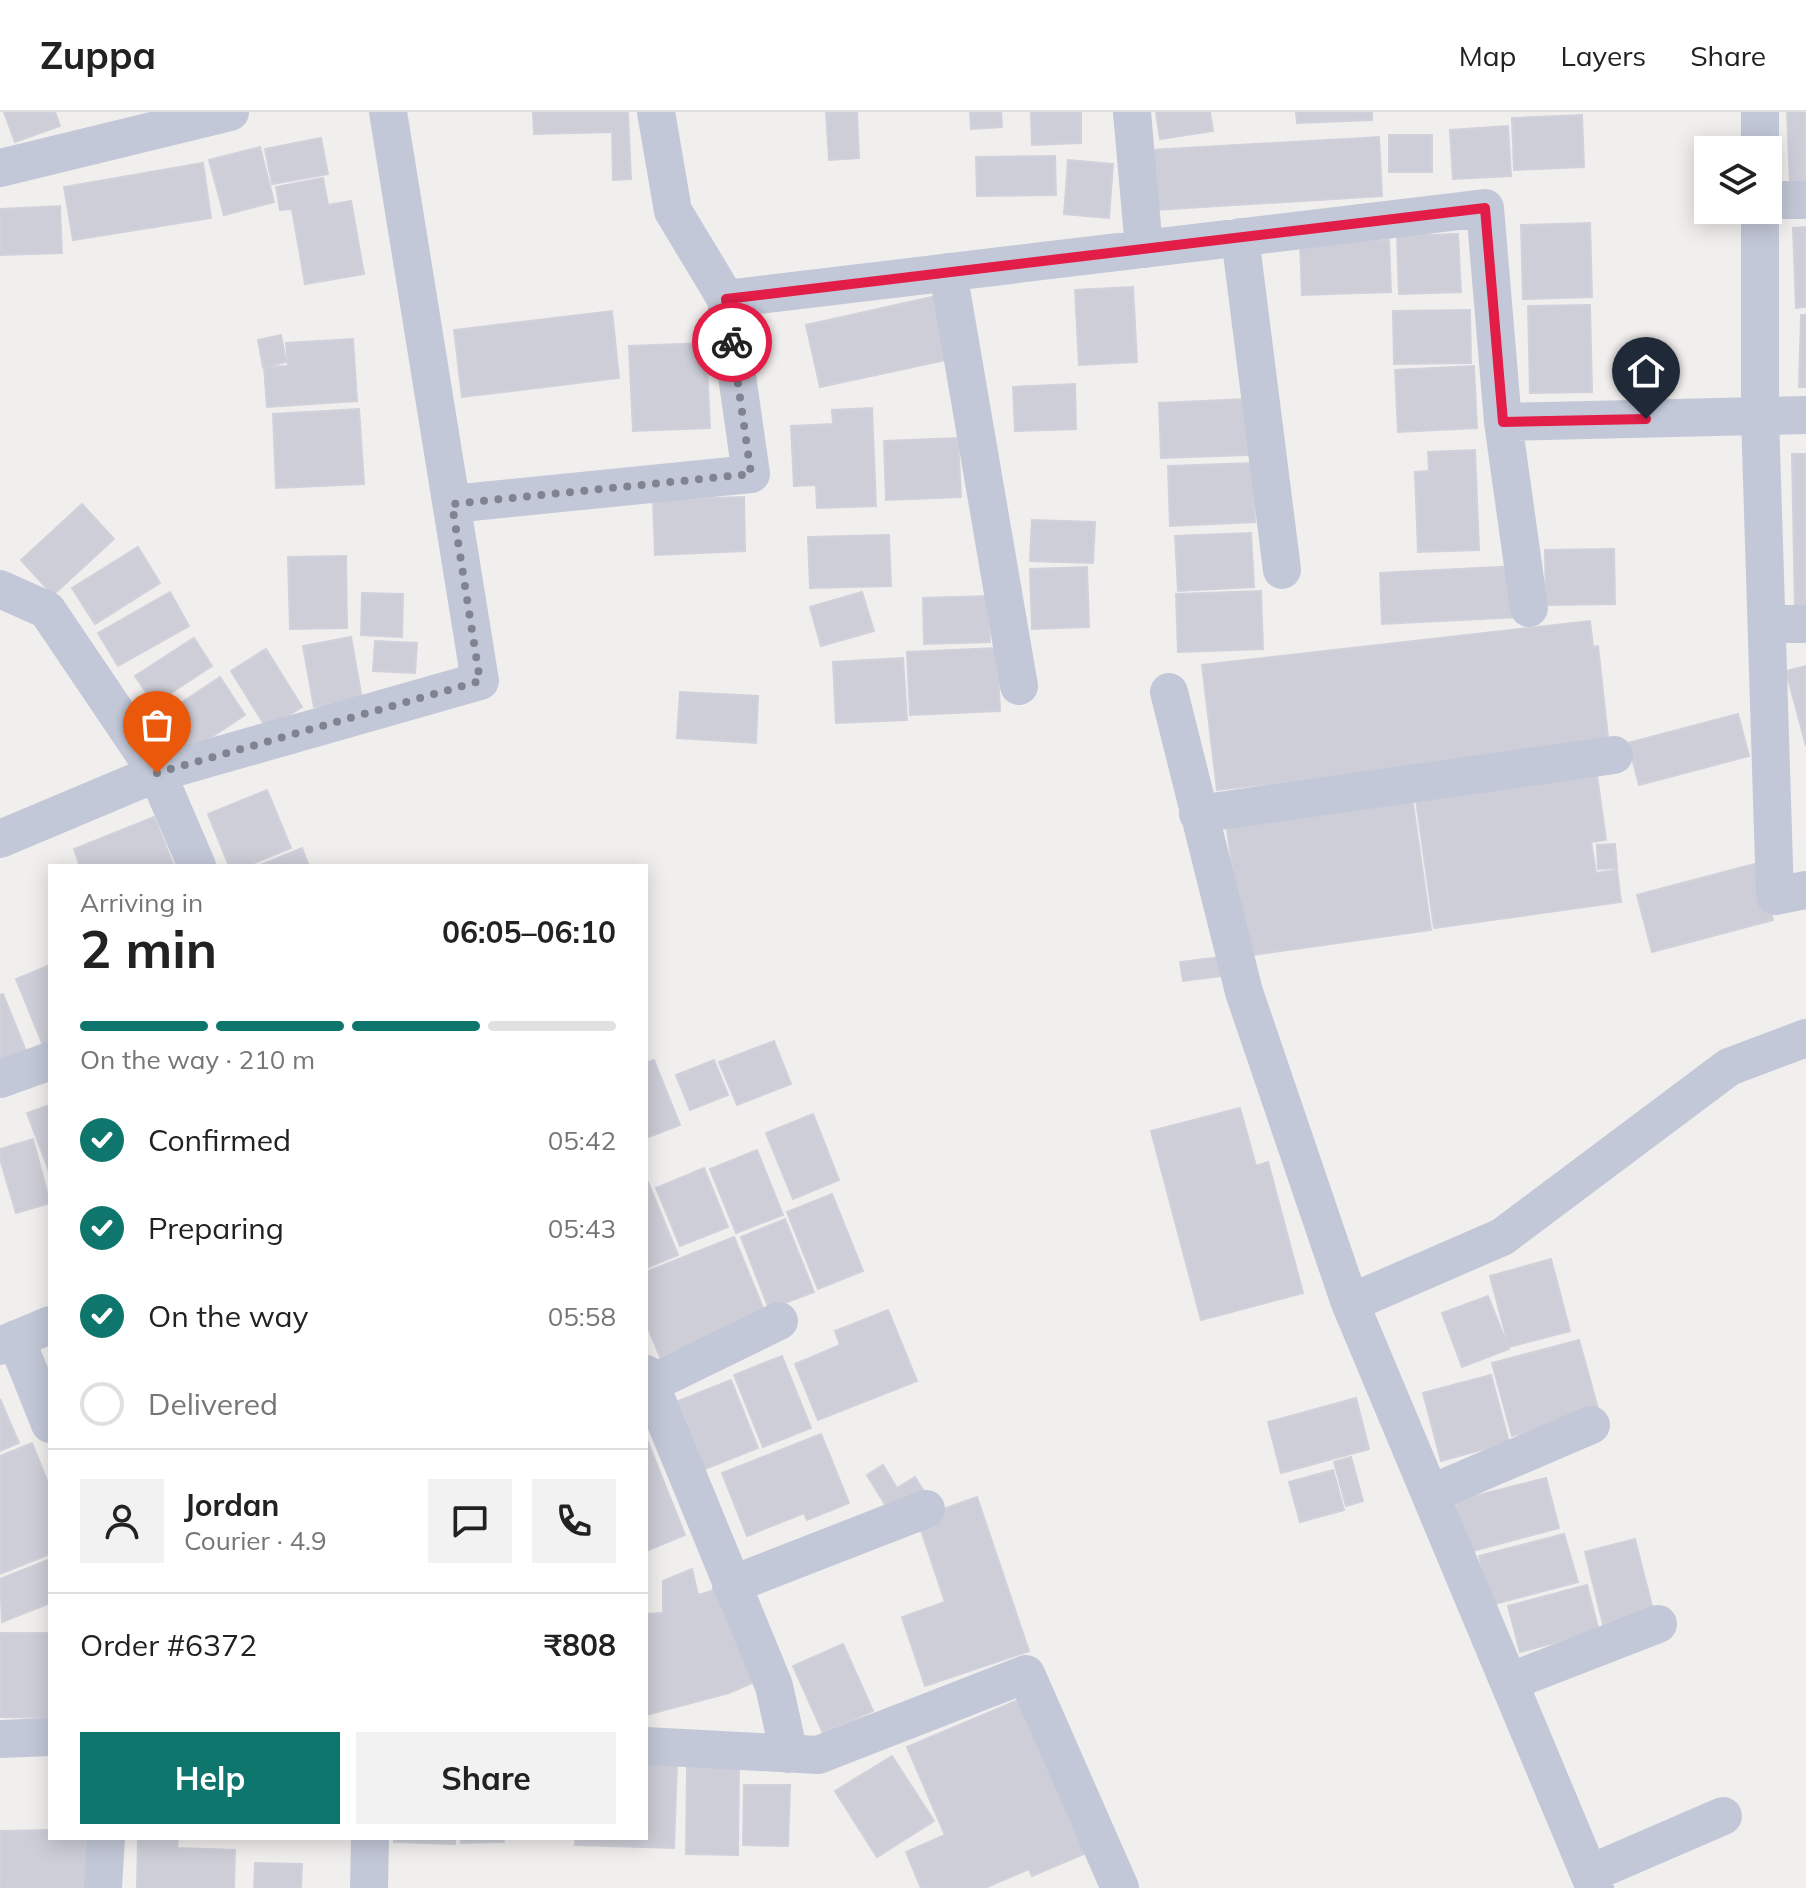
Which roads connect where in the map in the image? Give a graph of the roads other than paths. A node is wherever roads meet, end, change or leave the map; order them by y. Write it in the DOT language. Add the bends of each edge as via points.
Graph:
graph roads {
  1 [pos="230,112"];
  2 [pos="388,112"];
  3 [pos="656,112"];
  4 [pos="1132,112"];
  5 [pos="1760,112"];
  6 [pos="1760,136"];
  7 [pos="0,168"];
  8 [pos="1782,200"];
  9 [pos="1806,200"];
  10 [pos="1760,224"];
  11 [pos="1240,237"];
  12 [pos="1144,249"];
  13 [pos="948,272"];
  14 [pos="726,299"];
  15 [pos="1806,415"];
  16 [pos="1760,416"];
  17 [pos="1503,422"];
  18 [pos="452,504"];
  19 [pos="1282,570"];
  20 [pos="0,589"];
  21 [pos="1529,608"];
  22 [pos="1767,624"];
  23 [pos="1806,624"];
  24 [pos="1019,686"];
  25 [pos="1169,692"];
  26 [pos="1614,755"];
  27 [pos="157,773"];
  28 [pos="1198,814"];
  29 [pos="0,839"];
  30 [pos="196,864"];
  31 [pos="1796,896"];
  32 [pos="1806,1038"];
  33 [pos="48,1062"];
  34 [pos="0,1079"];
  35 [pos="1350,1303"];
  36 [pos="779,1321"];
  37 [pos="22,1337"];
  38 [pos="648,1381"];
  39 [pos="648,1383"];
  40 [pos="48,1418"];
  41 [pos="1591,1425"];
  42 [pos="1430,1494"];
  43 [pos="926,1509"];
  44 [pos="731,1585"];
  45 [pos="1658,1624"];
  46 [pos="1509,1682"];
  47 [pos="48,1737"];
  48 [pos="0,1739"];
  49 [pos="648,1746"];
  50 [pos="789,1754"];
  51 [pos="1723,1816"];
  52 [pos="106,1840"];
  53 [pos="370,1840"];
  54 [pos="1592,1881"];
  55 [pos="103,1888"];
  56 [pos="369,1888"];
  57 [pos="1120,1888"];
  1 -- 7 [label="street"];
  2 -- 18 [label="street"];
  3 -- 14 [label="street" via="673,211"];
  4 -- 12 [label="street"];
  5 -- 6 [label="street"];
  8 -- 9 [label="street"];
  10 -- 16 [label="street"];
  11 -- 12 [label="street"];
  11 -- 17 [label="street" via="1485,208"];
  11 -- 19 [label="street"];
  12 -- 13 [label="street"];
  13 -- 14 [label="street"];
  13 -- 24 [label="street"];
  14 -- 18 [label="street" via="751,474"];
  15 -- 16 [label="street"];
  16 -- 17 [label="street"];
  16 -- 22 [label="street"];
  17 -- 21 [label="street"];
  18 -- 27 [label="street" via="480,681"];
  20 -- 27 [label="street" via="47,610"];
  22 -- 23 [label="street"];
  22 -- 31 [label="street"];
  25 -- 28 [label="street"];
  26 -- 28 [label="street"];
  27 -- 29 [label="street"];
  27 -- 30 [label="street"];
  28 -- 35 [label="street" via="1244,992"];
  32 -- 35 [label="street" via="1729,1067 1502,1237"];
  33 -- 34 [label="street"];
  35 -- 42 [label="street"];
  36 -- 38 [label="street"];
  37 -- 40 [label="street"];
  39 -- 44 [label="street"];
  41 -- 42 [label="street"];
  42 -- 46 [label="street"];
  43 -- 44 [label="street"];
  44 -- 50 [label="street" via="774,1686"];
  45 -- 46 [label="street"];
  46 -- 54 [label="street"];
  47 -- 48 [label="street"];
  49 -- 50 [label="street"];
  50 -- 57 [label="street" via="818,1755 1026,1674"];
  51 -- 54 [label="street"];
  52 -- 55 [label="street"];
  53 -- 56 [label="street"];
}
